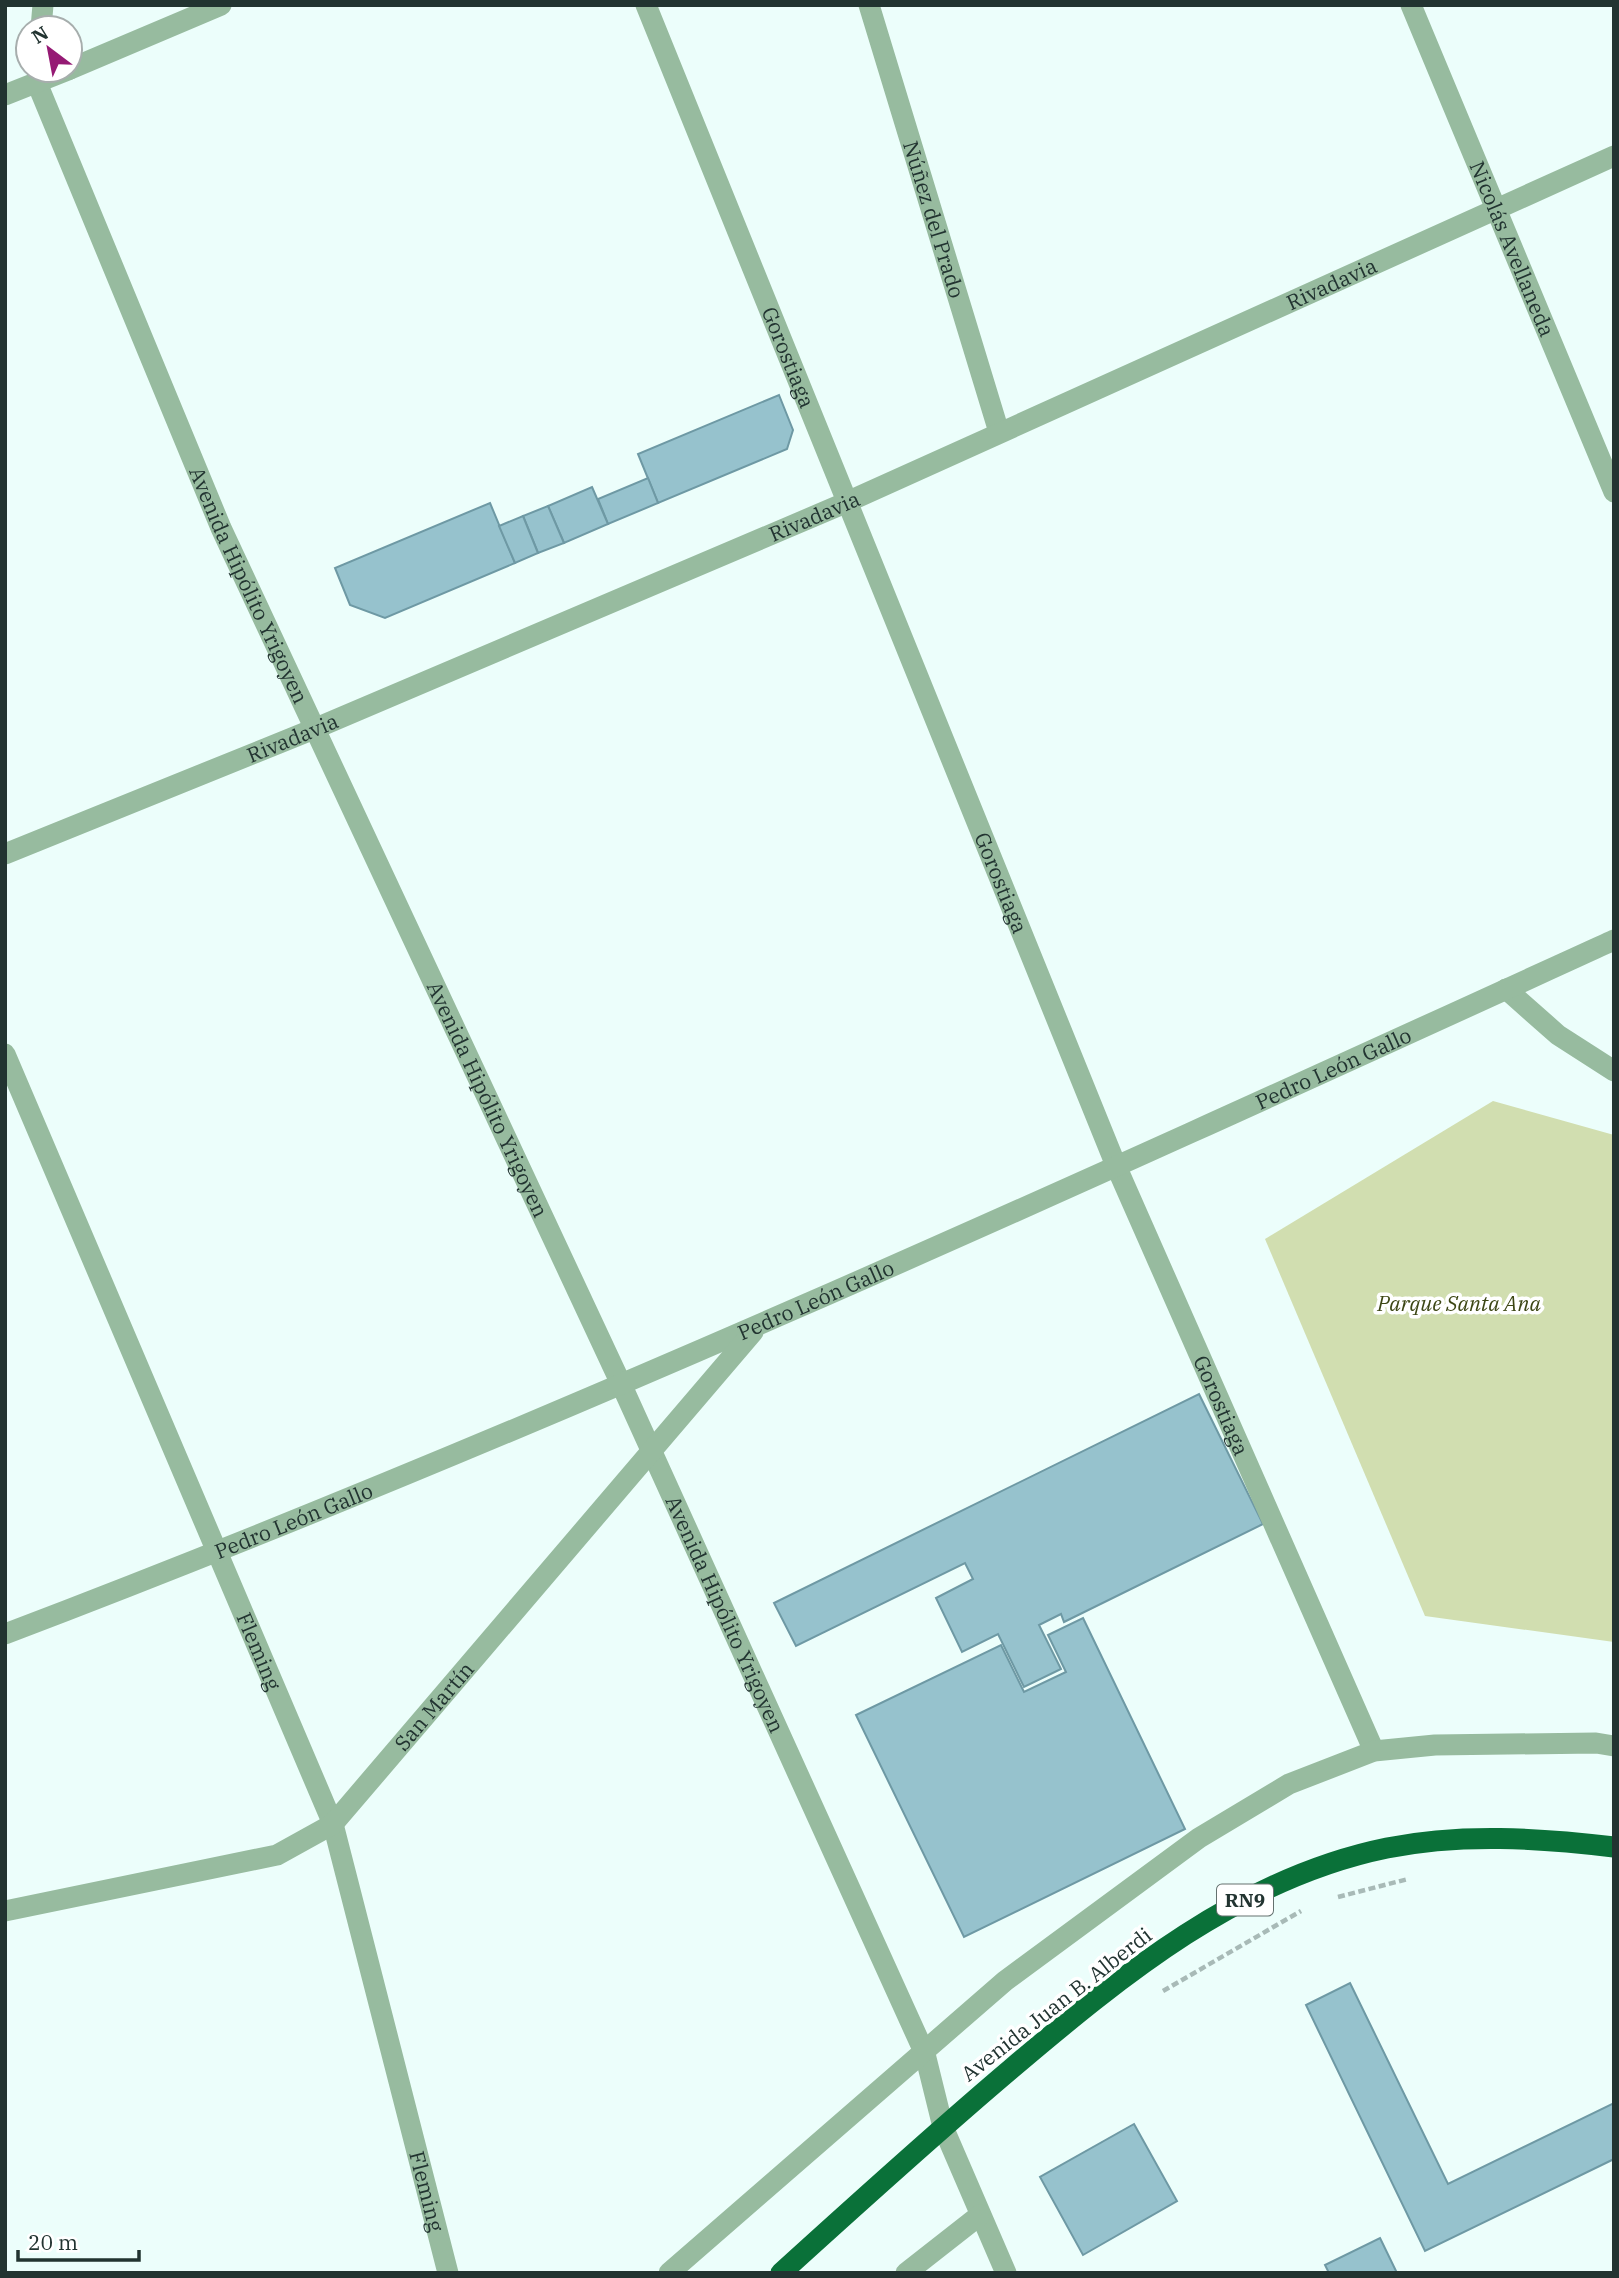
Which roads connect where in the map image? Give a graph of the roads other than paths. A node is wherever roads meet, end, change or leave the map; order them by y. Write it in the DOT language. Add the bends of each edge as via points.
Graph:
graph roads {
  1 [pos="222,5"];
  2 [pos="646,5"];
  3 [pos="869,5"];
  4 [pos="1411,5"];
  5 [pos="84,64"];
  6 [pos="25,84"];
  7 [pos="40,84"];
  8 [pos="5,95"];
  9 [pos="1614,156"];
  10 [pos="1497,208"];
  11 [pos="999,432"];
  12 [pos="1614,492"];
  13 [pos="845,503"];
  14 [pos="314,729"];
  15 [pos="5,854"];
  16 [pos="1614,940"];
  17 [pos="1506,989"];
  18 [pos="6,1057"];
  19 [pos="1614,1071"];
  20 [pos="1117,1168"];
  21 [pos="756,1328"];
  22 [pos="622,1387"];
  23 [pos="650,1454"];
  24 [pos="218,1553"];
  25 [pos="5,1634"];
  26 [pos="1614,1746"];
  27 [pos="1374,1751"];
  28 [pos="333,1824"];
  29 [pos="1614,1847"];
  30 [pos="5,1910"];
  31 [pos="925,2054"];
  32 [pos="943,2127"];
  33 [pos="980,2215"];
  34 [pos="448,2273"];
  35 [pos="669,2273"];
  36 [pos="781,2273"];
  37 [pos="906,2273"];
  38 [pos="1006,2273"];
  1 -- 5 [label="street"];
  2 -- 13 [label="street, Gorostiaga"];
  3 -- 11 [label="street, Núñez del Prado"];
  4 -- 10 [label="street, Nicolás Avellaneda"];
  6 -- 8 [label="street"];
  7 -- 14 [label="street, Avenida Hipólito Yrigoyen" via="221,528"];
  9 -- 10 [label="street, Rivadavia"];
  10 -- 11 [label="street, Rivadavia"];
  10 -- 12 [label="street, Nicolás Avellaneda"];
  11 -- 13 [label="street, Rivadavia"];
  13 -- 14 [label="street, Rivadavia"];
  13 -- 20 [label="street, Gorostiaga"];
  14 -- 15 [label="street, Rivadavia"];
  14 -- 22 [label="street, Avenida Hipólito Yrigoyen"];
  16 -- 17 [label="street, Pedro León Gallo"];
  17 -- 19 [label="street" via="1558,1035"];
  17 -- 20 [label="street, Pedro León Gallo"];
  18 -- 24 [label="street, Fleming"];
  20 -- 21 [label="street, Pedro León Gallo"];
  20 -- 27 [label="street, Gorostiaga"];
  21 -- 22 [label="street, Pedro León Gallo"];
  21 -- 23 [label="street, San Martín"];
  22 -- 23 [label="street, Avenida Hipólito Yrigoyen"];
  22 -- 24 [label="street, Pedro León Gallo"];
  23 -- 28 [label="street, San Martín"];
  23 -- 31 [label="street, Avenida Hipólito Yrigoyen"];
  24 -- 25 [label="street, Pedro León Gallo"];
  24 -- 28 [label="street, Fleming"];
  26 -- 27 [label="street" via="1448,1745"];
  27 -- 31 [label="street" via="1289,1784 1199,1838 1005,1981"];
  28 -- 30 [label="street, San Martín" via="277,1854"];
  28 -- 34 [label="street, Fleming"];
  29 -- 32 [label="highway, Avenida Juan B. Alberdi / RN9" via="1499,1839 1418,1843 1352,1856 1288,1879 1236,1904 1138,1967"];
  31 -- 32 [label="street, Avenida Hipólito Yrigoyen"];
  31 -- 35 [label="street"];
  32 -- 33 [label="street, Avenida Hipólito Yrigoyen"];
  32 -- 36 [label="highway, Avenida Juan B. Alberdi / RN9"];
  33 -- 37 [label="street"];
  33 -- 38 [label="street, Avenida Hipólito Yrigoyen"];
}
